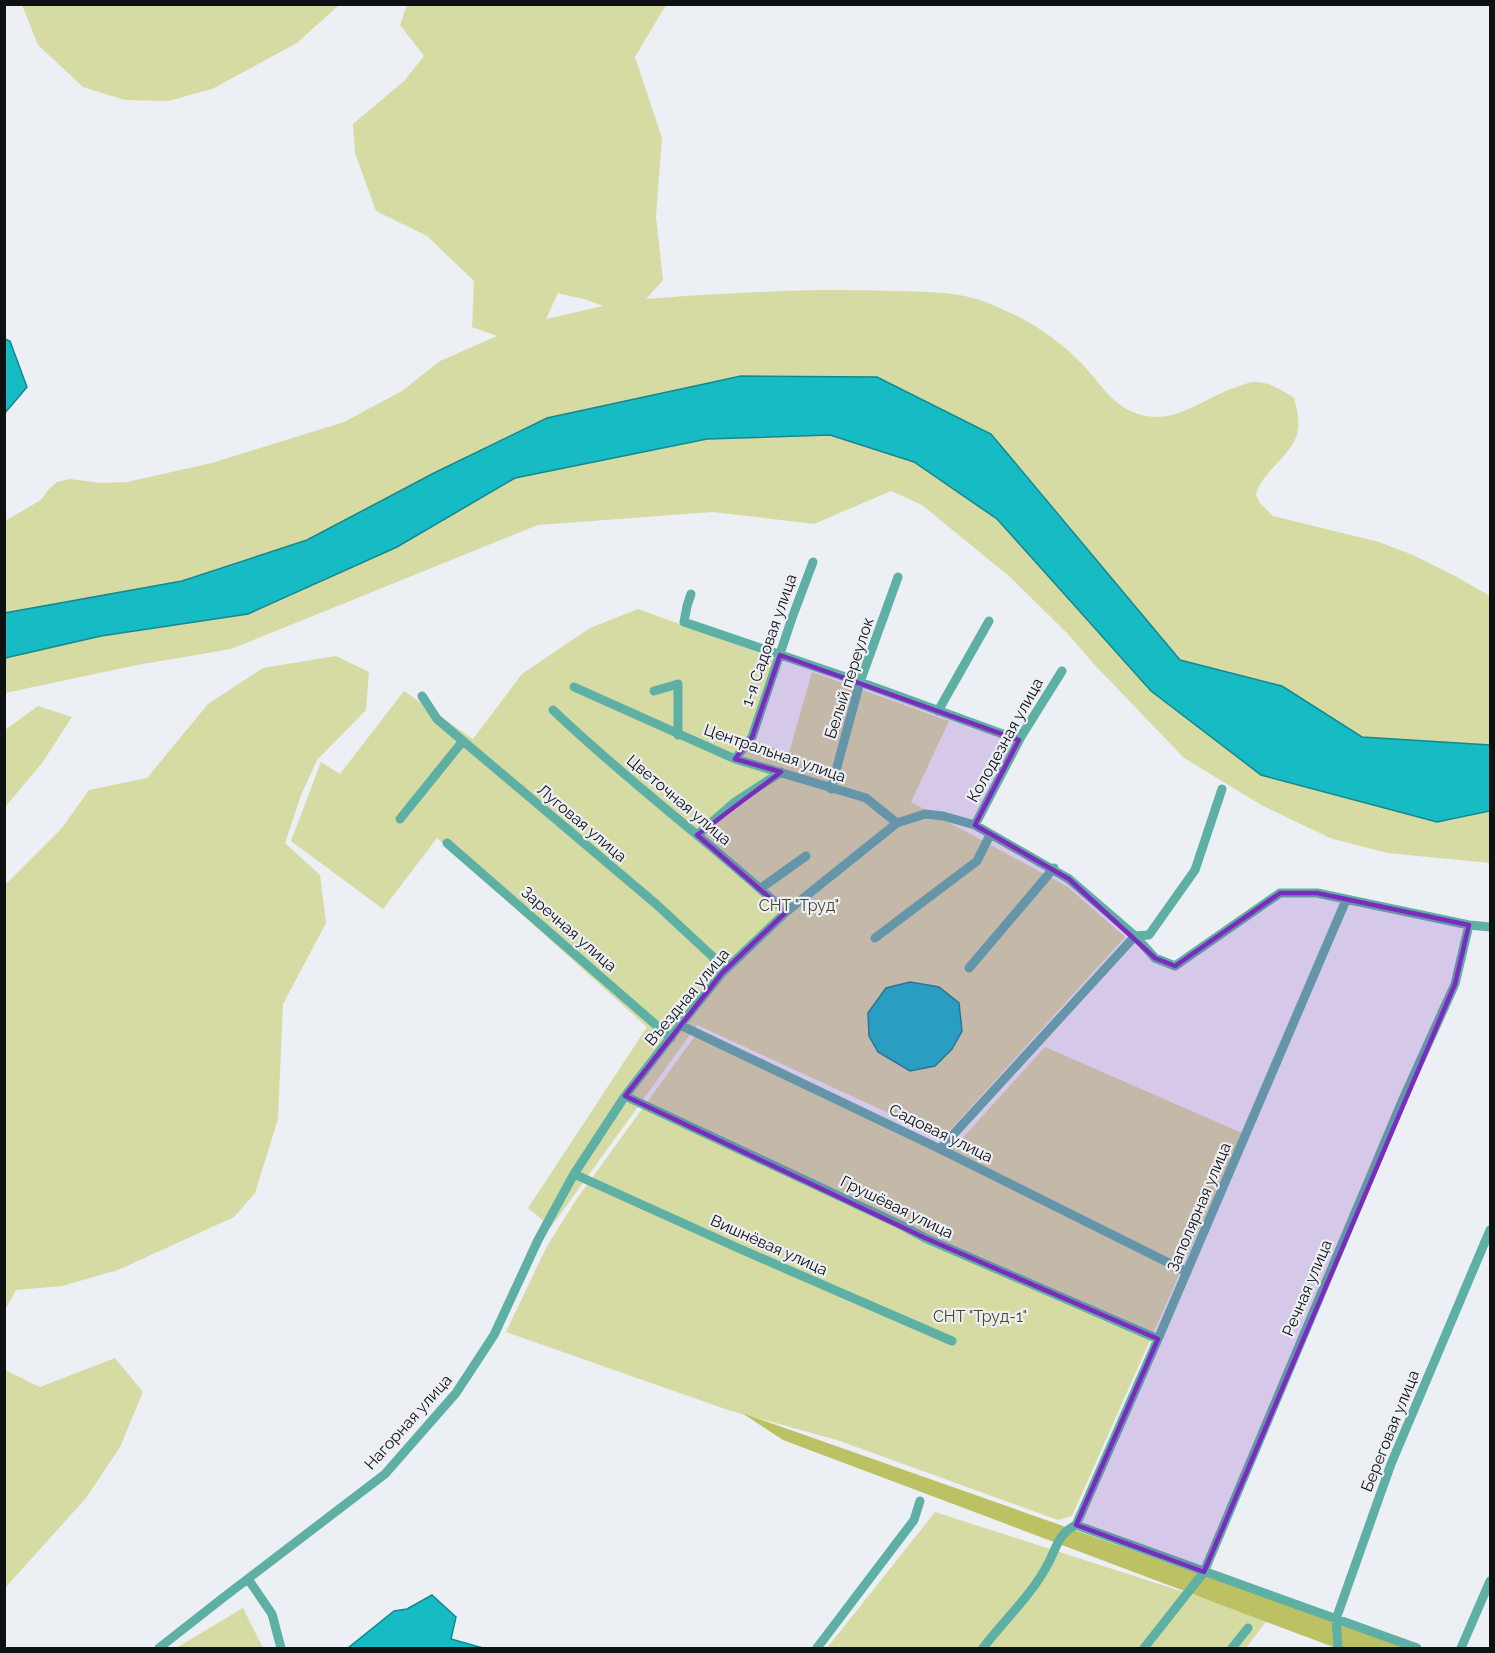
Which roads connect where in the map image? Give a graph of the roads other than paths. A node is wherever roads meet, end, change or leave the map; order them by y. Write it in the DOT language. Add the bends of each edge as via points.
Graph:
graph roads {
  1 [pos="813,562"];
  2 [pos="898,577"];
  3 [pos="692,594"];
  4 [pos="989,621"];
  5 [pos="780,655"];
  6 [pos="1062,671"];
  7 [pos="860,682"];
  8 [pos="574,687"];
  9 [pos="654,691"];
  10 [pos="422,696"];
  11 [pos="553,710"];
  12 [pos="939,711"];
  13 [pos="678,735"];
  14 [pos="1020,740"];
  15 [pos="462,742"];
  16 [pos="735,759"];
  17 [pos="780,772"];
  18 [pos="831,789"];
  19 [pos="1222,789"];
  20 [pos="400,819"];
  21 [pos="897,823"];
  22 [pos="975,825"];
  23 [pos="697,835"];
  24 [pos="990,835"];
  25 [pos="447,843"];
  26 [pos="806,856"];
  27 [pos="1053,868"];
  28 [pos="761,888"];
  29 [pos="1346,900"];
  30 [pos="786,912"];
  31 [pos="1468,924"];
  32 [pos="1491,927"];
  33 [pos="1135,936"];
  34 [pos="875,938"];
  35 [pos="969,969"];
  36 [pos="722,973"];
  37 [pos="680,1025"];
  38 [pos="671,1038"];
  39 [pos="625,1096"];
  40 [pos="940,1149"];
  41 [pos="574,1174"];
  42 [pos="557,1206"];
  43 [pos="1491,1230"];
  44 [pos="1187,1272"];
  45 [pos="1158,1339"];
  46 [pos="952,1341"];
  47 [pos="921,1501"];
  48 [pos="1076,1525"];
  49 [pos="1204,1572"];
  50 [pos="248,1579"];
  51 [pos="1491,1581"];
  52 [pos="1336,1619"];
  53 [pos="1248,1628"];
  54 [pos="159,1648"];
  55 [pos="281,1648"];
  56 [pos="817,1648"];
  57 [pos="983,1648"];
  58 [pos="1144,1648"];
  59 [pos="1232,1648"];
  60 [pos="1338,1648"];
  61 [pos="1418,1648"];
  62 [pos="1461,1648"];
  1 -- 5 [label="street, 1-я Садовая улица"];
  2 -- 7 [label="street, Белый переулок"];
  3 -- 5 [label="street" via="684,622"];
  4 -- 12 [label="street"];
  5 -- 7 [label="street"];
  5 -- 16 [label="street, 1-я Садовая улица" via="752,737"];
  6 -- 14 [label="street, Колодезная улица"];
  7 -- 12 [label="street"];
  7 -- 18 [label="street, Белый переулок"];
  8 -- 13 [label="street, Центральная улица"];
  9 -- 13 [label="street" via="678,684"];
  10 -- 15 [label="street, Луговая улица" via="437,719"];
  11 -- 23 [label="street, Цветочная улица" via="591,747"];
  12 -- 14 [label="street"];
  13 -- 16 [label="street, Центральная улица"];
  14 -- 22 [label="street, Колодезная улица"];
  15 -- 20 [label="street"];
  15 -- 36 [label="street, Луговая улица" via="656,904 712,956"];
  16 -- 17 [label="street, Центральная улица"];
  17 -- 18 [label="street, Центральная улица"];
  17 -- 23 [label="street" via="735,802"];
  18 -- 21 [label="street, Центральная улица" via="866,798"];
  19 -- 33 [label="street" via="1195,870 1149,935"];
  21 -- 22 [label="street, Въездная улица" via="925,814"];
  21 -- 30 [label="street, Въездная улица"];
  22 -- 24 [label="street, Въездная улица"];
  23 -- 28 [label="street, Цветочная улица"];
  24 -- 27 [label="street, Въездная улица"];
  24 -- 34 [label="street" via="977,861"];
  25 -- 38 [label="street, Заречная улица"];
  26 -- 28 [label="street"];
  27 -- 33 [label="street, Въездная улица"];
  27 -- 35 [label="street"];
  28 -- 30 [label="street, Цветочная улица"];
  29 -- 31 [label="street"];
  29 -- 33 [label="street, Въездная улица" via="1317,893 1280,893 1175,966 1155,958"];
  29 -- 44 [label="street, Заполярная улица"];
  30 -- 36 [label="street, Въездная улица"];
  31 -- 32 [label="street"];
  31 -- 49 [label="street, Речная улица" via="1455,984"];
  33 -- 40 [label="street"];
  36 -- 37 [label="street, Въездная улица"];
  37 -- 38 [label="street, Въездная улица"];
  37 -- 40 [label="street, Садовая улица"];
  38 -- 39 [label="street, Въездная улица"];
  39 -- 41 [label="street, Въездная улица"];
  39 -- 45 [label="street, Грушёвая улица" via="925,1238"];
  40 -- 44 [label="street, Садовая улица"];
  41 -- 42 [label="street, Въездная улица"];
  41 -- 46 [label="street, Вишнёвая улица"];
  42 -- 50 [label="street, Нагорная улица" via="537,1240 494,1335 456,1393 385,1474"];
  43 -- 52 [label="street, Береговая улица" via="1391,1464"];
  44 -- 45 [label="street, Заполярная улица"];
  45 -- 48 [label="street, Заполярная улица"];
  47 -- 56 [label="street" via="914,1520"];
  48 -- 49 [label="street"];
  48 -- 57 [label="street" via="1064,1530 1029,1594"];
  49 -- 52 [label="street"];
  49 -- 58 [label="street, Речная улица"];
  50 -- 54 [label="street, Нагорная улица"];
  50 -- 55 [label="street" via="273,1614"];
  51 -- 62 [label="street"];
  52 -- 60 [label="street, Береговая улица"];
  52 -- 61 [label="street"];
  53 -- 59 [label="street"];
}
